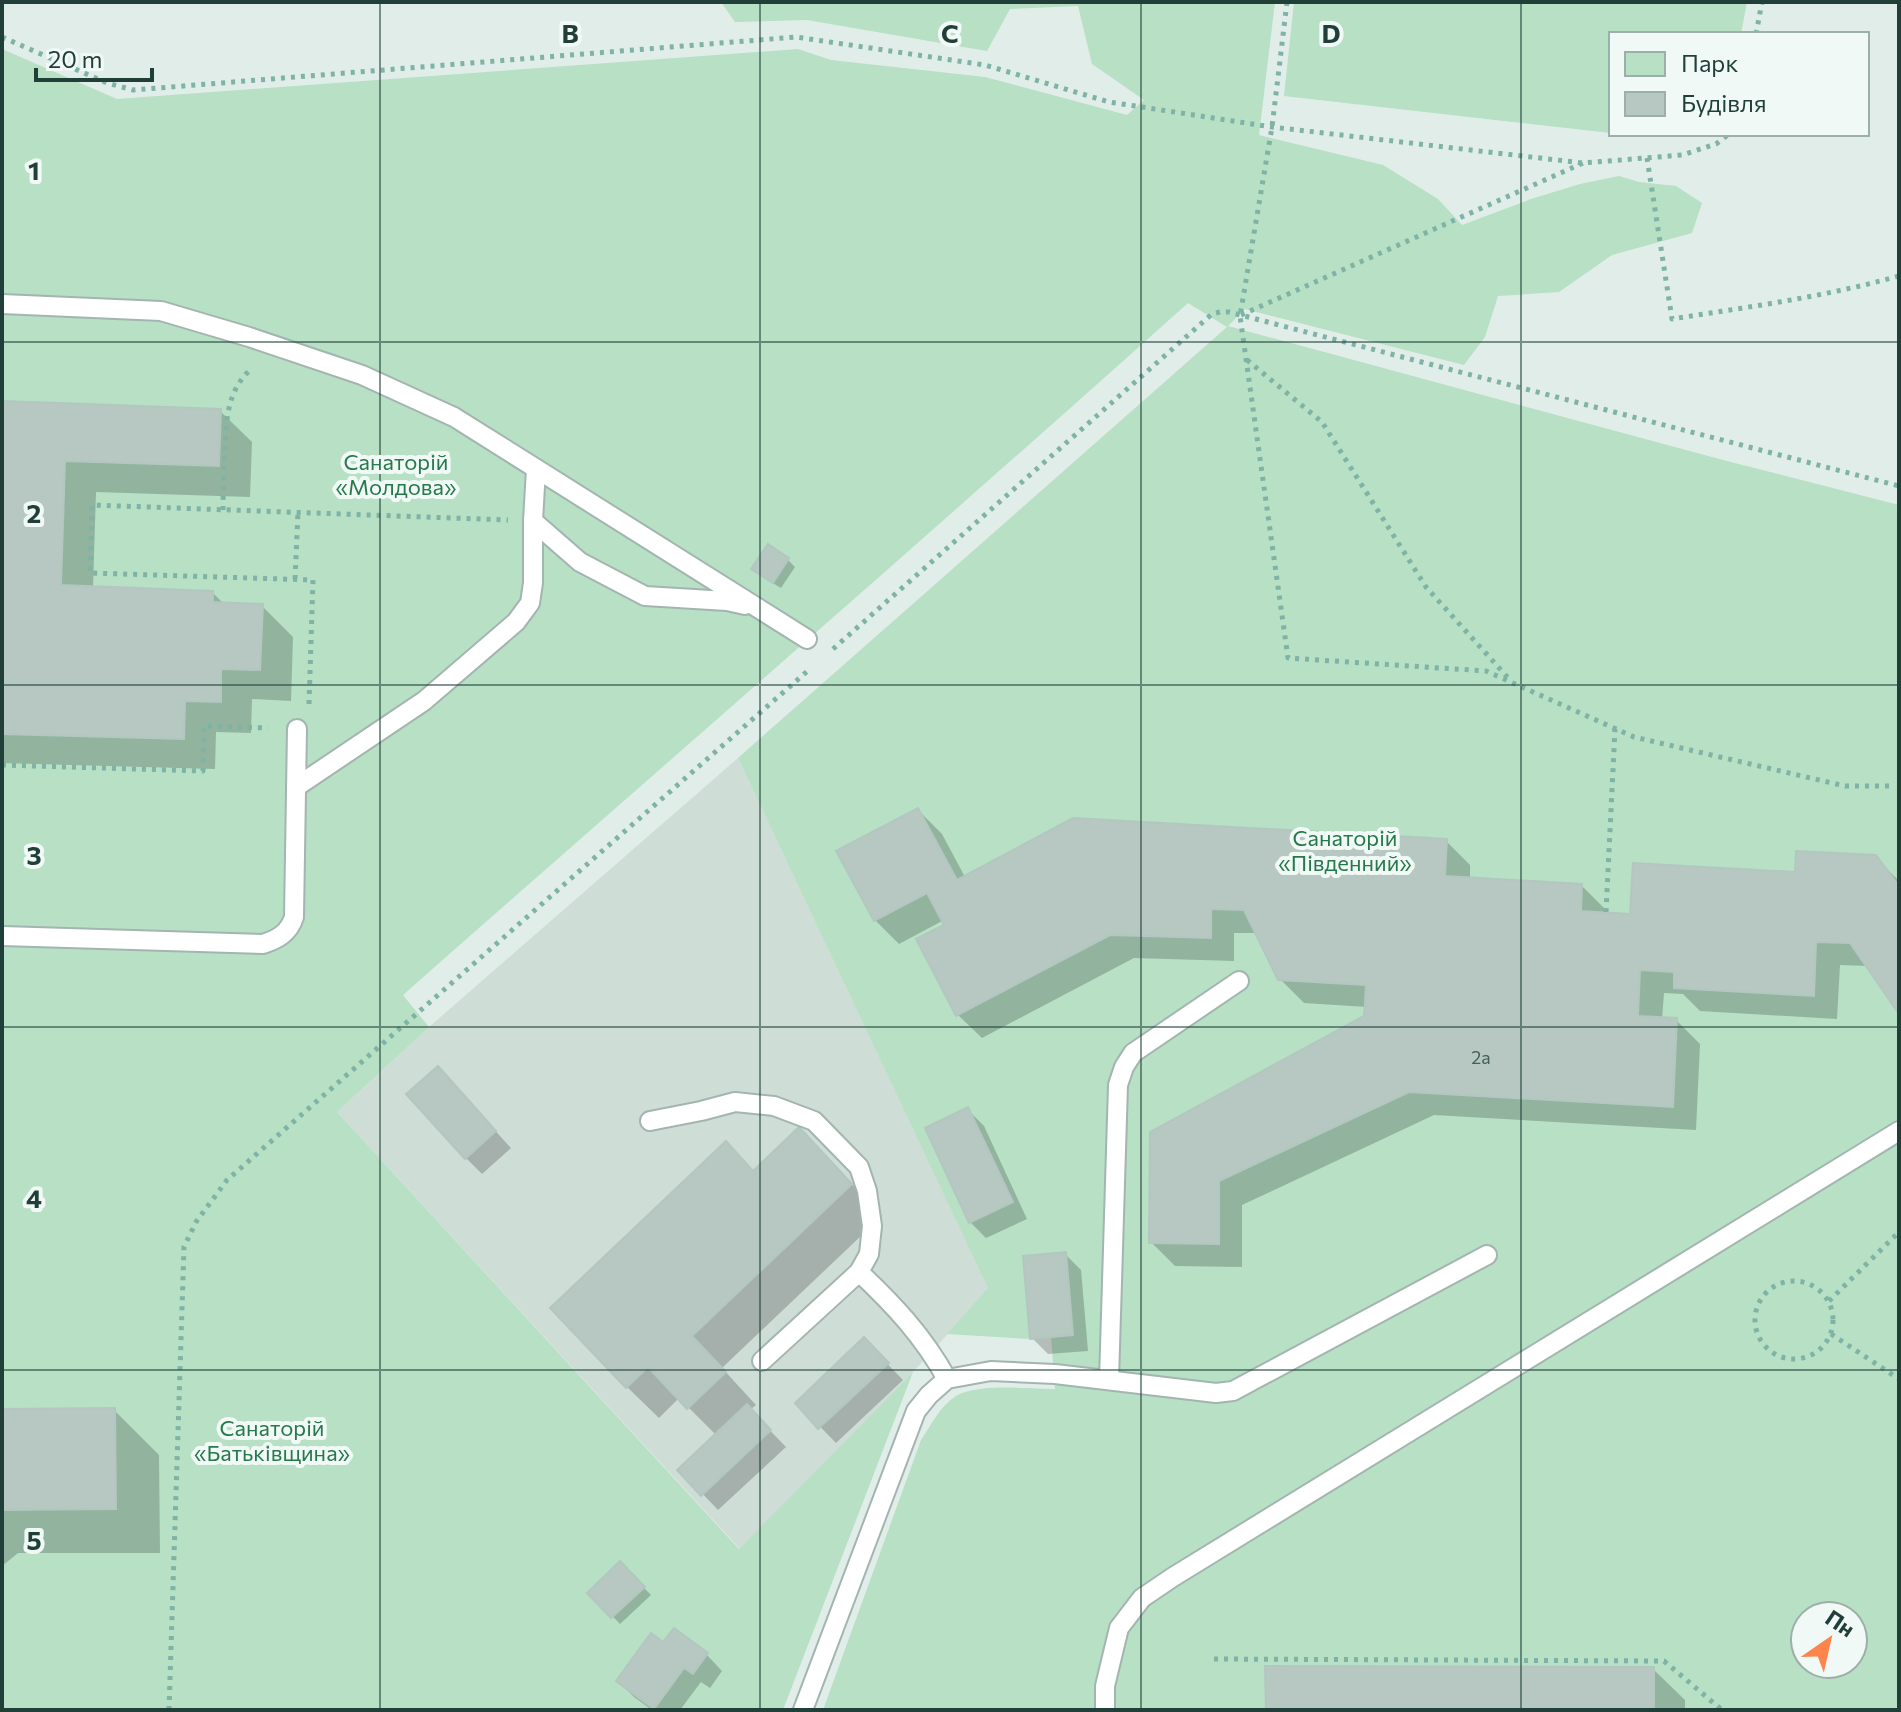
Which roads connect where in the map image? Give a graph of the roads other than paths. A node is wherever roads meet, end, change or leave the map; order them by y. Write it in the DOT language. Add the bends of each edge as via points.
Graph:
graph roads {
  1 [pos="2,304"];
  2 [pos="536,469"];
  3 [pos="533,521"];
  4 [pos="757,607"];
  5 [pos="807,639"];
  6 [pos="297,729"];
  7 [pos="296,787"];
  8 [pos="2,936"];
  9 [pos="1239,981"];
  10 [pos="650,1121"];
  11 [pos="1899,1131"];
  12 [pos="1487,1255"];
  13 [pos="859,1272"];
  14 [pos="762,1361"];
  15 [pos="947,1379"];
  16 [pos="1109,1380"];
  17 [pos="803,1710"];
  18 [pos="1105,1710"];
  1 -- 2 [label="lane" via="161,311 283,348 362,375 454,417"];
  2 -- 3 [label="lane"];
  2 -- 4 [label="lane"];
  3 -- 4 [label="lane" via="580,562 645,596"];
  3 -- 7 [label="lane" via="530,603 516,622 424,701"];
  4 -- 5 [label="lane"];
  6 -- 7 [label="lane"];
  7 -- 8 [label="lane" via="294,917 275,940 263,944"];
  9 -- 16 [label="lane" via="1133,1053 1118,1085"];
  10 -- 13 [label="lane" via="735,1102 774,1106 814,1121 859,1167 867,1191 872,1226 869,1254"];
  11 -- 18 [label="lane" via="1142,1598 1119,1628 1105,1686"];
  12 -- 16 [label="lane" via="1233,1391"];
  13 -- 14 [label="lane"];
  13 -- 15 [label="lane" via="908,1320"];
  15 -- 16 [label="lane" via="991,1371"];
  15 -- 17 [label="lane" via="916,1411"];
}
